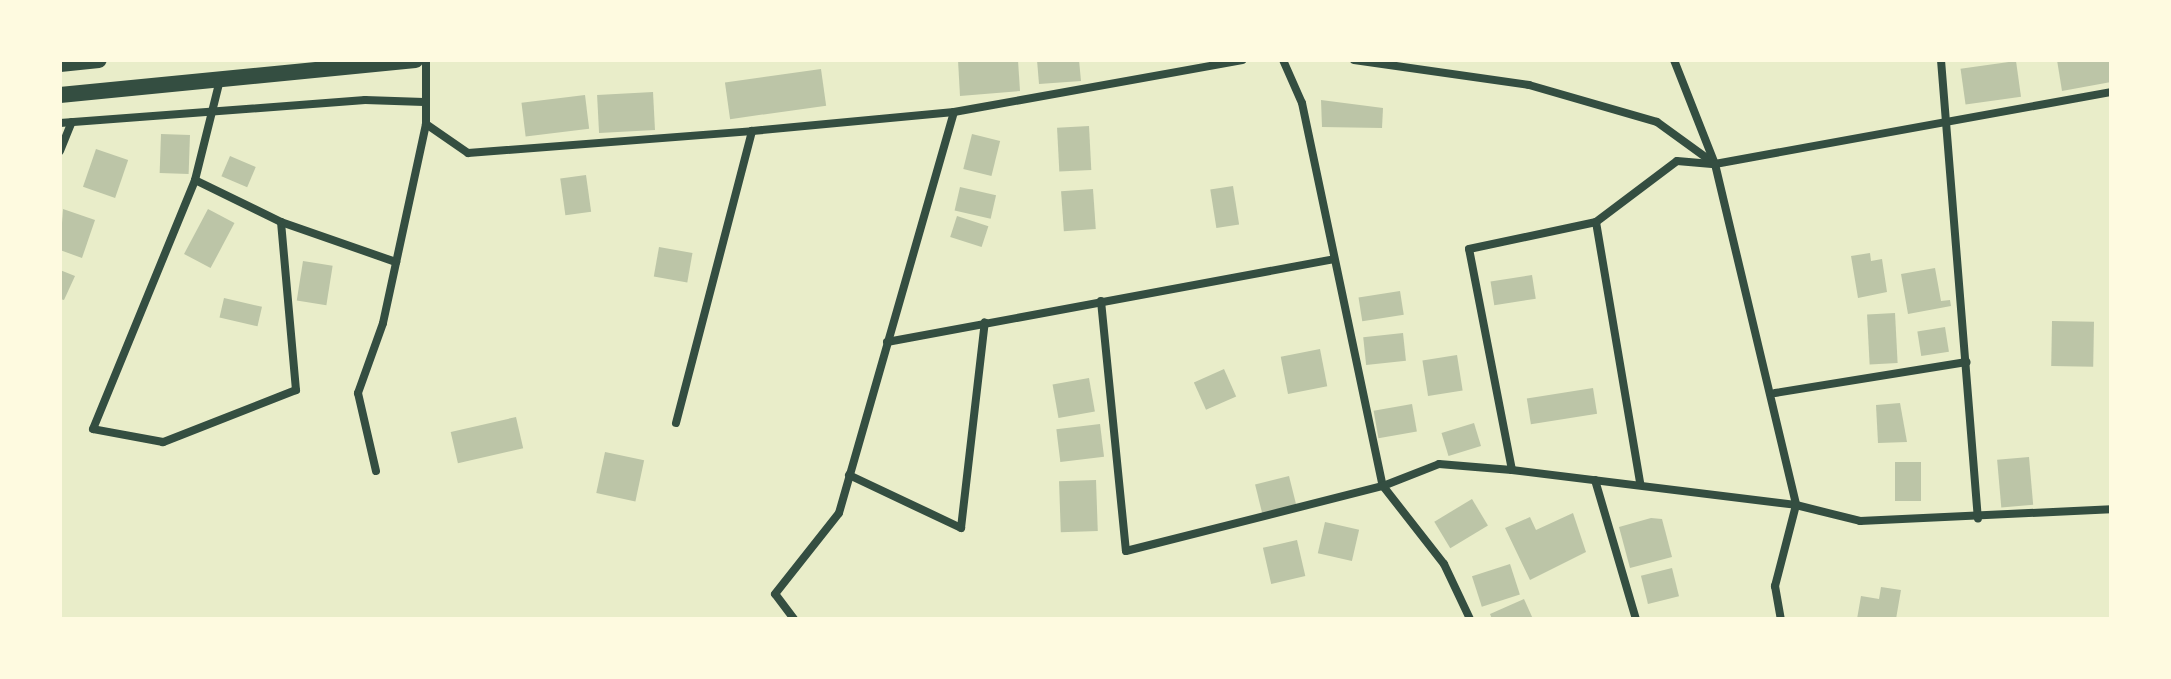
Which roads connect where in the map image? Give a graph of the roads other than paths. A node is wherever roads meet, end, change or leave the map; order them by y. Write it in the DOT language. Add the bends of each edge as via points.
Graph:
graph roads {
  1 [pos="99,60"];
  2 [pos="415,60"];
  3 [pos="426,60"];
  4 [pos="1165,60"];
  5 [pos="1242,60"];
  6 [pos="1283,60"];
  7 [pos="1354,60"];
  8 [pos="1674,60"];
  9 [pos="1941,60"];
  10 [pos="60,64"];
  11 [pos="1195,64"];
  12 [pos="1170,72"];
  13 [pos="221,77"];
  14 [pos="2111,92"];
  15 [pos="60,95"];
  16 [pos="424,102"];
  17 [pos="216,110"];
  18 [pos="954,112"];
  19 [pos="72,122"];
  20 [pos="60,123"];
  21 [pos="1947,123"];
  22 [pos="426,124"];
  23 [pos="752,131"];
  24 [pos="60,151"];
  25 [pos="1715,164"];
  26 [pos="195,180"];
  27 [pos="281,222"];
  28 [pos="1596,222"];
  29 [pos="1331,260"];
  30 [pos="396,262"];
  31 [pos="1101,301"];
  32 [pos="985,322"];
  33 [pos="887,342"];
  34 [pos="1967,362"];
  35 [pos="1775,393"];
  36 [pos="676,423"];
  37 [pos="1512,470"];
  38 [pos="376,471"];
  39 [pos="849,475"];
  40 [pos="1595,480"];
  41 [pos="1640,483"];
  42 [pos="1383,486"];
  43 [pos="1796,505"];
  44 [pos="2111,509"];
  45 [pos="1978,519"];
  46 [pos="794,619"];
  47 [pos="1470,619"];
  48 [pos="1636,619"];
  49 [pos="1781,619"];
  1 -- 10 [label="highway"];
  2 -- 13 [label="highway"];
  3 -- 16 [label="street"];
  4 -- 12 [label="street"];
  5 -- 11 [label="street"];
  6 -- 29 [label="street" via="1302,103"];
  7 -- 25 [label="street" via="1432,66 1657,122"];
  8 -- 25 [label="street"];
  9 -- 21 [label="street"];
  11 -- 12 [label="street"];
  12 -- 18 [label="street"];
  13 -- 15 [label="highway"];
  13 -- 17 [label="street"];
  14 -- 21 [label="street"];
  16 -- 17 [label="street"];
  16 -- 22 [label="street"];
  17 -- 19 [label="street"];
  17 -- 26 [label="street"];
  18 -- 23 [label="street"];
  18 -- 33 [label="street"];
  19 -- 20 [label="street"];
  19 -- 24 [label="street"];
  21 -- 25 [label="street"];
  21 -- 34 [label="street"];
  22 -- 23 [label="street" via="468,153"];
  22 -- 30 [label="street"];
  23 -- 36 [label="street"];
  25 -- 28 [label="street" via="1677,161"];
  25 -- 35 [label="street"];
  26 -- 27 [label="street"];
  26 -- 27 [label="street" via="93,429 163,442 296,390"];
  27 -- 30 [label="street"];
  28 -- 37 [label="street" via="1469,249"];
  28 -- 41 [label="street"];
  29 -- 31 [label="street"];
  29 -- 42 [label="street"];
  30 -- 38 [label="street" via="358,393"];
  31 -- 32 [label="street"];
  31 -- 42 [label="street" via="1126,551"];
  32 -- 33 [label="street"];
  32 -- 39 [label="street" via="961,528"];
  33 -- 39 [label="street"];
  34 -- 35 [label="street"];
  34 -- 45 [label="street"];
  35 -- 43 [label="street"];
  37 -- 40 [label="street"];
  37 -- 42 [label="street" via="1439,464"];
  39 -- 46 [label="street" via="839,513 775,594"];
  40 -- 41 [label="street"];
  40 -- 48 [label="street"];
  41 -- 43 [label="street"];
  42 -- 47 [label="street" via="1444,564"];
  43 -- 45 [label="street" via="1860,521"];
  43 -- 49 [label="street" via="1775,586"];
  44 -- 45 [label="street"];
}
